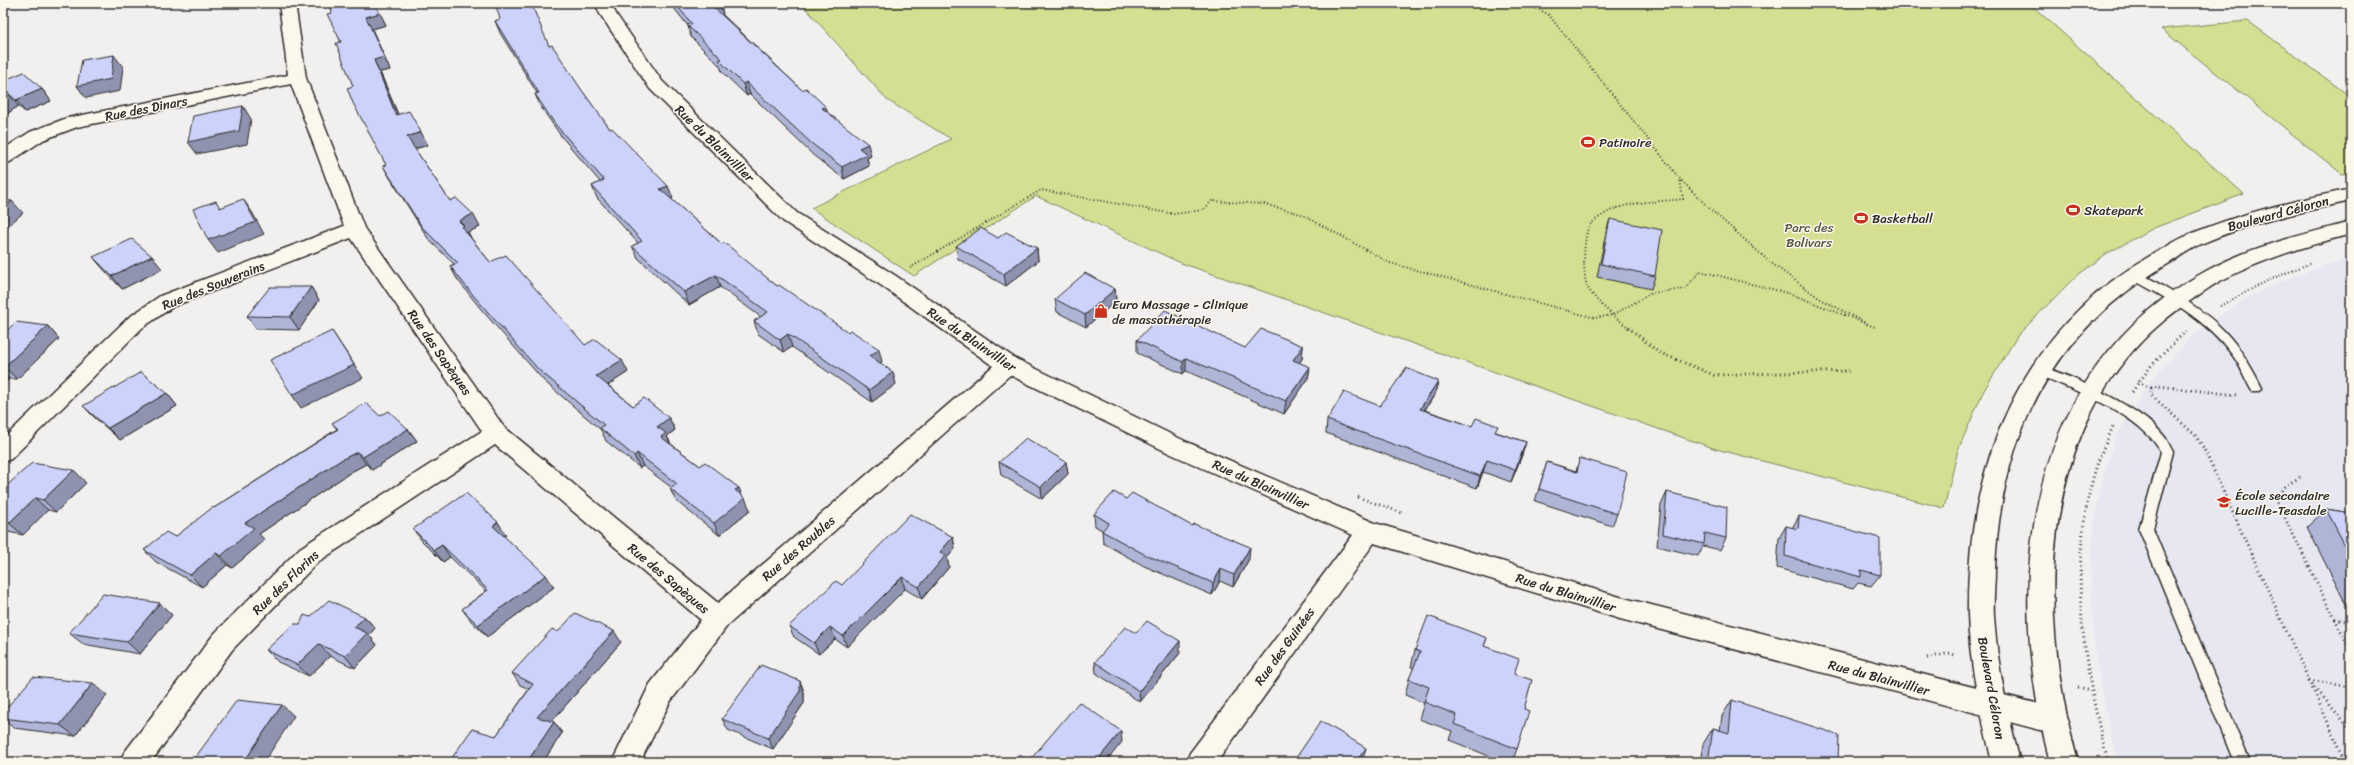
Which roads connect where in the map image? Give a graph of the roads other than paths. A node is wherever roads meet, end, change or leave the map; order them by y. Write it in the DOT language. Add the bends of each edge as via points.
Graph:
graph roads {
  1 [pos="287,3"];
  2 [pos="603,3"];
  3 [pos="297,78"];
  4 [pos="3,158"];
  5 [pos="2351,195"];
  6 [pos="2351,228"];
  7 [pos="355,229"];
  8 [pos="2132,274"];
  9 [pos="2176,299"];
  10 [pos="1008,365"];
  11 [pos="2039,370"];
  12 [pos="2256,388"];
  13 [pos="2088,393"];
  14 [pos="496,433"];
  15 [pos="3,453"];
  16 [pos="1369,531"];
  17 [pos="718,618"];
  18 [pos="1994,707"];
  19 [pos="2055,721"];
  20 [pos="134,762"];
  21 [pos="626,762"];
  22 [pos="1200,762"];
  23 [pos="2006,762"];
  24 [pos="2064,762"];
  25 [pos="2242,762"];
  1 -- 3 [label="street, Rue des Sapèques"];
  2 -- 10 [label="street, Rue du Blainvillier" via="656,85 790,217 889,281"];
  3 -- 4 [label="street, Rue des Dinars" via="73,122 44,131 19,145"];
  3 -- 7 [label="street, Rue des Sapèques"];
  5 -- 8 [label="street, Boulevard Céloron" via="2291,207 2247,220 2171,251"];
  6 -- 9 [label="street" via="2259,255 2225,270"];
  7 -- 14 [label="street, Rue des Sapèques"];
  7 -- 15 [label="street, Rue des Souverains" via="167,301 135,323"];
  8 -- 9 [label="lane"];
  8 -- 11 [label="street, Boulevard Céloron" via="2087,311"];
  9 -- 12 [label="lane" via="2230,344 2243,362"];
  9 -- 13 [label="street" via="2134,333 2105,366"];
  10 -- 16 [label="street, Rue du Blainvillier" via="1179,448"];
  10 -- 17 [label="street, Rue des Roubles"];
  11 -- 13 [label="lane"];
  11 -- 18 [label="street, Boulevard Céloron" via="2023,398 2002,447 1986,522 1982,552 1981,612 1986,664"];
  13 -- 19 [label="street" via="2074,418 2055,474 2041,558 2042,631 2049,697"];
  13 -- 25 [label="lane" via="2146,424 2165,445 2167,452 2146,529"];
  14 -- 17 [label="street, Rue des Sapèques"];
  14 -- 20 [label="street, Rue des Florins" via="309,555 223,642"];
  16 -- 18 [label="street, Rue du Blainvillier" via="1620,608"];
  16 -- 22 [label="street, Rue des Guinées"];
  17 -- 21 [label="street, Rue des Roubles" via="660,693"];
  18 -- 19 [label="street, Rue du Blainvillier"];
  18 -- 23 [label="street, Boulevard Céloron"];
  19 -- 24 [label="street"];
}
